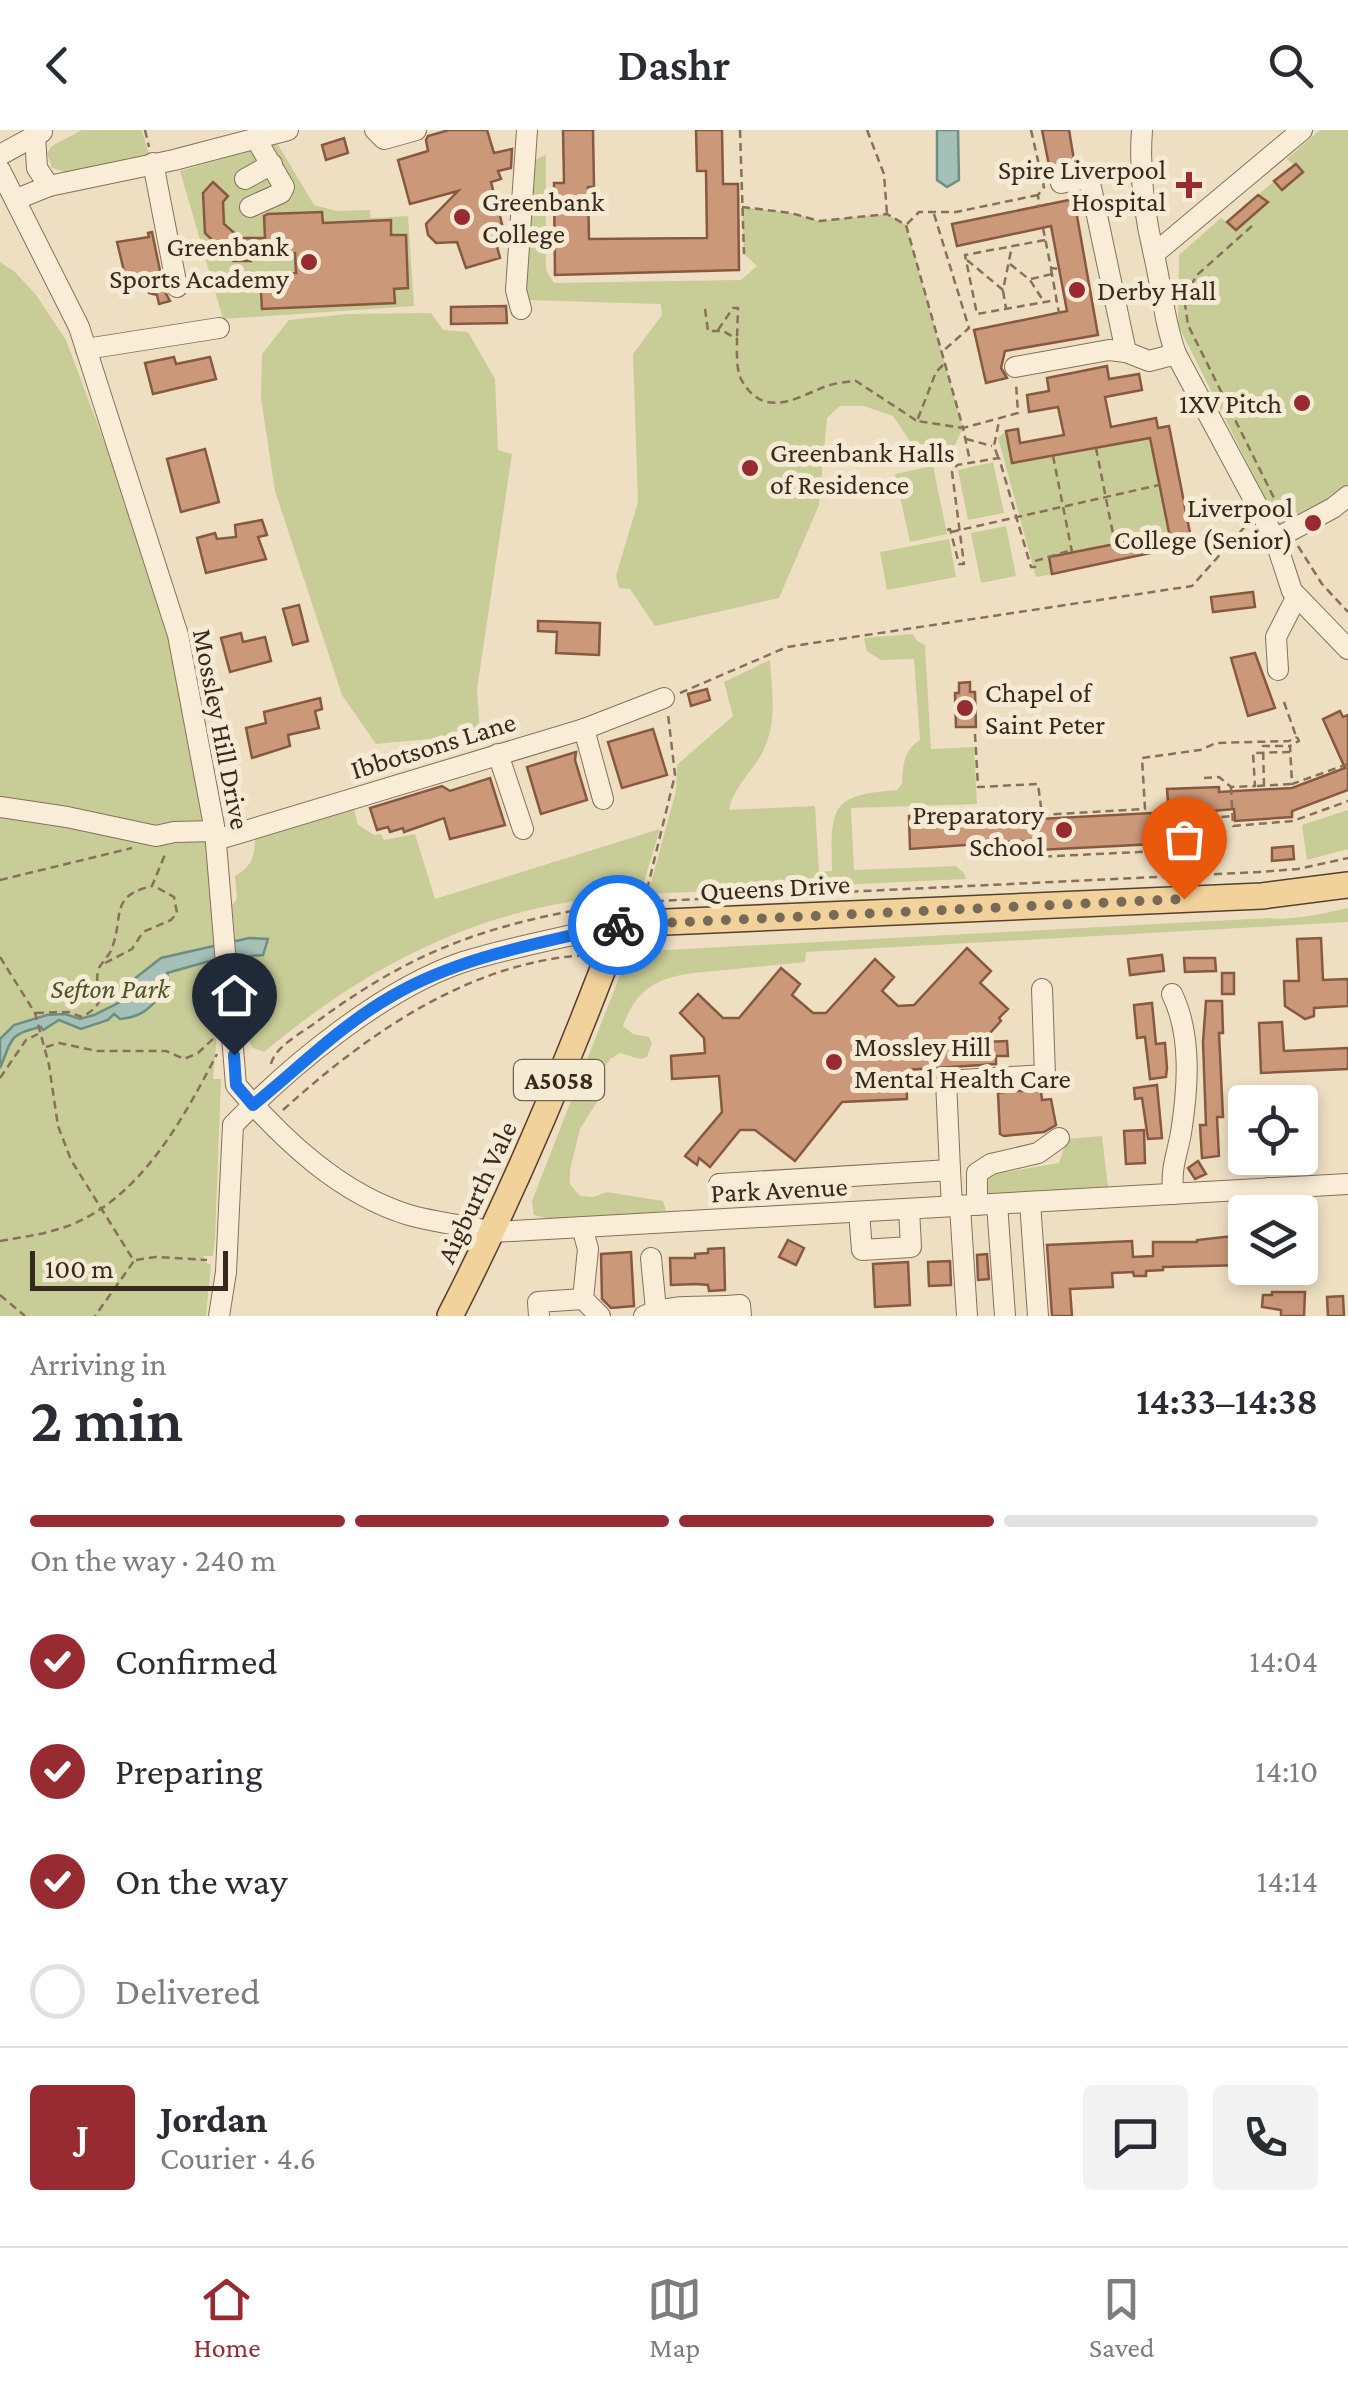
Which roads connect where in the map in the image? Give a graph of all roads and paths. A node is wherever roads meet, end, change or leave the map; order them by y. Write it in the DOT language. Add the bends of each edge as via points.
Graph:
graph roads {
  1 [pos="288,130"];
  2 [pos="375,130"];
  3 [pos="416,130"];
  4 [pos="526,130"];
  5 [pos="740,130"];
  6 [pos="867,130"];
  7 [pos="1032,130"];
  8 [pos="1142,130"];
  9 [pos="1302,130"];
  10 [pos="41,133"];
  11 [pos="256,139"];
  12 [pos="0,154"];
  13 [pos="272,164"];
  14 [pos="154,169"];
  15 [pos="0,170"];
  16 [pos="245,179"];
  17 [pos="1061,183"];
  18 [pos="49,186"];
  19 [pos="1038,195"];
  20 [pos="17,199"];
  21 [pos="742,206"];
  22 [pos="1039,207"];
  23 [pos="250,208"];
  24 [pos="887,214"];
  25 [pos="934,214"];
  26 [pos="906,225"];
  27 [pos="1252,226"];
  28 [pos="1043,228"];
  29 [pos="1046,240"];
  30 [pos="1012,246"];
  31 [pos="744,254"];
  32 [pos="1154,254"];
  33 [pos="966,259"];
  34 [pos="1009,262"];
  35 [pos="1051,268"];
  36 [pos="1059,269"];
  37 [pos="1052,274"];
  38 [pos="1030,280"];
  39 [pos="178,287"];
  40 [pos="1003,290"];
  41 [pos="1056,300"];
  42 [pos="1044,302"];
  43 [pos="705,309"];
  44 [pos="1006,309"];
  45 [pos="521,310"];
  46 [pos="1059,313"];
  47 [pos="218,328"];
  48 [pos="717,331"];
  49 [pos="736,339"];
  50 [pos="86,348"];
  51 [pos="1126,352"];
  52 [pos="942,353"];
  53 [pos="1176,354"];
  54 [pos="944,364"];
  55 [pos="1015,366"];
  56 [pos="1000,418"];
  57 [pos="917,421"];
  58 [pos="963,428"];
  59 [pos="966,439"];
  60 [pos="994,446"];
  61 [pos="1096,448"];
  62 [pos="1053,456"];
  63 [pos="999,458"];
  64 [pos="970,463"];
  65 [pos="1160,485"];
  66 [pos="1106,496"];
  67 [pos="1348,496"];
  68 [pos="1063,506"];
  69 [pos="1255,507"];
  70 [pos="1016,516"];
  71 [pos="960,529"];
  72 [pos="1285,533"];
  73 [pos="1115,544"];
  74 [pos="1296,598"];
  75 [pos="1348,612"];
  76 [pos="1348,649"];
  77 [pos="1278,670"];
  78 [pos="664,698"];
  79 [pos="1284,702"];
  80 [pos="584,729"];
  81 [pos="975,734"];
  82 [pos="1297,738"];
  83 [pos="1290,746"];
  84 [pos="1263,752"];
  85 [pos="1290,752"];
  86 [pos="498,754"];
  87 [pos="1348,764"];
  88 [pos="1204,778"];
  89 [pos="1292,784"];
  90 [pos="1231,786"];
  91 [pos="1255,786"];
  92 [pos="1264,786"];
  93 [pos="603,799"];
  94 [pos="1348,802"];
  95 [pos="0,808"];
  96 [pos="1232,816"];
  97 [pos="1203,818"];
  98 [pos="523,828"];
  99 [pos="1204,833"];
  100 [pos="165,834"];
  101 [pos="216,836"];
  102 [pos="1034,840"];
  103 [pos="0,880"];
  104 [pos="1348,885"];
  105 [pos="152,886"];
  106 [pos="630,924"];
  107 [pos="609,953"];
  108 [pos="0,957"];
  109 [pos="104,962"];
  110 [pos="1042,989"];
  111 [pos="1172,994"];
  112 [pos="35,1013"];
  113 [pos="231,1026"];
  114 [pos="40,1034"];
  115 [pos="44,1048"];
  116 [pos="0,1078"];
  117 [pos="253,1105"];
  118 [pos="271,1121"];
  119 [pos="1059,1138"];
  120 [pos="950,1170"];
  121 [pos="719,1184"];
  122 [pos="1348,1184"];
  123 [pos="1269,1188"];
  124 [pos="1173,1194"];
  125 [pos="1270,1195"];
  126 [pos="1030,1202"];
  127 [pos="971,1205"];
  128 [pos="102,1208"];
  129 [pos="909,1209"];
  130 [pos="860,1212"];
  131 [pos="582,1227"];
  132 [pos="493,1232"];
  133 [pos="0,1241"];
  134 [pos="652,1258"];
  135 [pos="134,1261"];
  136 [pos="227,1262"];
  137 [pos="0,1296"];
  138 [pos="583,1299"];
  139 [pos="650,1313"];
  140 [pos="25,1316"];
  141 [pos="95,1316"];
  142 [pos="219,1316"];
  143 [pos="450,1316"];
  144 [pos="538,1316"];
  145 [pos="600,1316"];
  146 [pos="741,1316"];
  147 [pos="967,1316"];
  148 [pos="1004,1316"];
  149 [pos="1038,1316"];
  1 -- 11 [label="street"];
  2 -- 3 [label="street" via="384,139"];
  4 -- 45 [label="street" via="516,290"];
  5 -- 21 [label="path"];
  6 -- 24 [label="path" via="884,174"];
  7 -- 19 [label="path" via="1044,187"];
  8 -- 32 [label="street" via="1139,162"];
  9 -- 32 [label="street"];
  10 -- 12 [label="street"];
  10 -- 18 [label="street" via="37,168"];
  11 -- 13 [label="street"];
  11 -- 14 [label="street"];
  13 -- 16 [label="street"];
  13 -- 23 [label="street" via="284,187"];
  14 -- 18 [label="street"];
  14 -- 39 [label="street"];
  15 -- 20 [label="street, Mossley Hill Drive"];
  17 -- 51 [label="street" via="1089,178"];
  18 -- 20 [label="street"];
  19 -- 22 [label="path"];
  19 -- 25 [label="path"];
  20 -- 50 [label="street, Mossley Hill Drive"];
  21 -- 24 [label="path" via="819,221"];
  21 -- 31 [label="path"];
  24 -- 26 [label="path"];
  25 -- 26 [label="path" via="919,212"];
  25 -- 52 [label="path" via="969,328"];
  26 -- 52 [label="path"];
  27 -- 72 [label="path" via="1197,276 1184,298 1188,325"];
  28 -- 29 [label="path"];
  29 -- 30 [label="path"];
  29 -- 35 [label="path"];
  30 -- 33 [label="path"];
  30 -- 34 [label="path"];
  32 -- 53 [label="street"];
  33 -- 40 [label="path"];
  33 -- 44 [label="path" via="977,314"];
  34 -- 38 [label="path"];
  34 -- 40 [label="path"];
  35 -- 36 [label="path"];
  35 -- 37 [label="path"];
  37 -- 38 [label="path"];
  37 -- 41 [label="path"];
  38 -- 42 [label="path"];
  40 -- 44 [label="path"];
  41 -- 42 [label="path"];
  41 -- 46 [label="path"];
  42 -- 44 [label="path"];
  43 -- 48 [label="path" via="708,331"];
  47 -- 50 [label="street"];
  48 -- 49 [label="path"];
  48 -- 49 [label="path" via="738,308"];
  49 -- 57 [label="path" via="739,377 770,402 792,403 827,385 856,380"];
  50 -- 101 [label="street, Mossley Hill Drive" via="178,635"];
  51 -- 53 [label="street" via="1149,361"];
  51 -- 55 [label="street"];
  52 -- 54 [label="path"];
  53 -- 69 [label="street"];
  54 -- 57 [label="path"];
  54 -- 58 [label="path"];
  55 -- 56 [label="path" via="1018,413"];
  56 -- 58 [label="path"];
  56 -- 60 [label="path"];
  57 -- 58 [label="path"];
  58 -- 59 [label="path"];
  59 -- 60 [label="path"];
  59 -- 64 [label="path"];
  60 -- 63 [label="path"];
  61 -- 66 [label="path"];
  62 -- 68 [label="path"];
  63 -- 64 [label="path"];
  63 -- 70 [label="path"];
  64 -- 71 [label="path" via="952,472"];
  65 -- 66 [label="path"];
  66 -- 68 [label="path"];
  66 -- 73 [label="path"];
  67 -- 72 [label="street"];
  68 -- 70 [label="path"];
  68 -- 70 [label="path" via="1072,551 1030,567"];
  69 -- 72 [label="street"];
  69 -- 78 [label="path" via="1256,516 1192,586 786,647"];
  70 -- 71 [label="path"];
  71 -- 71 [label="path" via="964,564 949,531"];
  72 -- 74 [label="street"];
  72 -- 75 [label="path"];
  74 -- 76 [label="street"];
  74 -- 77 [label="street" via="1276,636"];
  78 -- 80 [label="street, Ibbotsons Lane"];
  78 -- 106 [label="path" via="675,775"];
  79 -- 82 [label="path"];
  80 -- 86 [label="street, Ibbotsons Lane"];
  80 -- 93 [label="street"];
  81 -- 82 [label="path" via="978,787 1038,784 1042,815 1145,810 1142,758"];
  82 -- 83 [label="path"];
  83 -- 84 [label="path" via="1263,746"];
  83 -- 85 [label="path"];
  84 -- 85 [label="path"];
  84 -- 91 [label="path" via="1253,753"];
  84 -- 92 [label="path"];
  85 -- 89 [label="path"];
  86 -- 98 [label="street"];
  86 -- 101 [label="street, Ibbotsons Lane"];
  87 -- 89 [label="path"];
  88 -- 90 [label="path" via="1219,777"];
  89 -- 92 [label="path"];
  90 -- 91 [label="path"];
  90 -- 96 [label="path"];
  91 -- 92 [label="path"];
  94 -- 96 [label="path" via="1293,821 1233,826"];
  95 -- 100 [label="street, Ibbotsons Lane"];
  96 -- 97 [label="path"];
  97 -- 99 [label="path"];
  97 -- 102 [label="path" via="1158,822 1160,851 1034,857"];
  100 -- 101 [label="street, Ibbotsons Lane"];
  100 -- 103 [label="path" via="134,848"];
  100 -- 105 [label="path"];
  101 -- 113 [label="street, Mossley Hill Drive"];
  104 -- 106 [label="main road, Queens Drive" via="1262,896"];
  105 -- 109 [label="path" via="121,905"];
  105 -- 109 [label="path" via="174,898 177,913"];
  106 -- 107 [label="main road, Aigburth Vale / A5058"];
  106 -- 117 [label="street, Queens Drive" via="462,963 391,996"];
  107 -- 118 [label="path" via="544,960 440,998 378,1032"];
  107 -- 132 [label="main road, Aigburth Vale / A5058"];
  108 -- 112 [label="path"];
  109 -- 112 [label="path" via="101,1001 94,1010 82,1016"];
  110 -- 120 [label="street" via="1045,1075 946,1081"];
  111 -- 124 [label="street" via="1186,1045"];
  112 -- 114 [label="path"];
  113 -- 115 [label="path" via="184,1059 166,1051 96,1051 59,1043"];
  113 -- 117 [label="street, Mossley Hill Drive" via="236,1085"];
  113 -- 128 [label="path" via="172,1134"];
  114 -- 115 [label="path"];
  114 -- 116 [label="path" via="26,1040"];
  115 -- 128 [label="path" via="58,1126"];
  117 -- 118 [label="street, Park Avenue"];
  117 -- 136 [label="street" via="233,1125"];
  118 -- 132 [label="street, Park Avenue" via="322,1170 386,1207"];
  119 -- 127 [label="street" via="1038,1154 976,1173"];
  120 -- 121 [label="street"];
  120 -- 127 [label="street"];
  122 -- 123 [label="street, Park Avenue"];
  123 -- 124 [label="street, Park Avenue"];
  123 -- 125 [label="street"];
  124 -- 126 [label="street, Park Avenue"];
  126 -- 127 [label="street, Park Avenue"];
  126 -- 149 [label="street"];
  127 -- 129 [label="street, Park Avenue"];
  127 -- 147 [label="street"];
  127 -- 148 [label="street"];
  128 -- 133 [label="path" via="69,1225"];
  128 -- 135 [label="path"];
  129 -- 130 [label="street, Park Avenue"];
  129 -- 130 [label="street" via="911,1247 862,1250"];
  130 -- 131 [label="street, Park Avenue"];
  131 -- 132 [label="street, Park Avenue"];
  131 -- 138 [label="street" via="588,1266"];
  132 -- 143 [label="main road, Aigburth Vale / A5058"];
  134 -- 139 [label="street"];
  135 -- 136 [label="path"];
  135 -- 141 [label="path"];
  136 -- 142 [label="street"];
  137 -- 140 [label="path"];
  138 -- 144 [label="street" via="538,1302"];
  138 -- 145 [label="street"];
  139 -- 146 [label="street" via="740,1305"];
}
